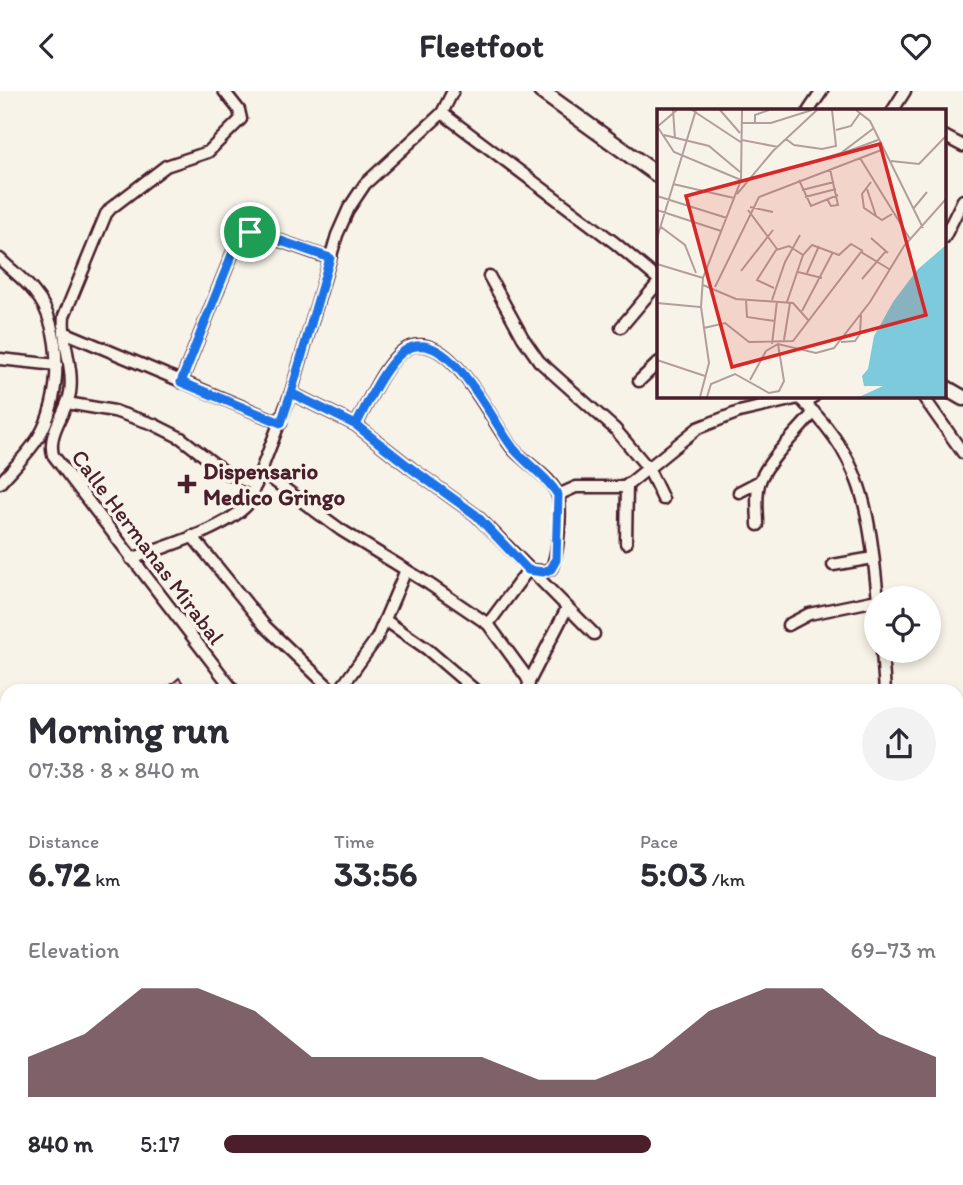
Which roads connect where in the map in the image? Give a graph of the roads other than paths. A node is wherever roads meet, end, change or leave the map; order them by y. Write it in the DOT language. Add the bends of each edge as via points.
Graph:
graph roads {
  1 [pos="225,91"];
  2 [pos="453,91"];
  3 [pos="541,91"];
  4 [pos="822,91"];
  5 [pos="905,91"];
  6 [pos="810,109"];
  7 [pos="896,109"];
  8 [pos="442,113"];
  9 [pos="946,137"];
  10 [pos="963,146"];
  11 [pos="657,175"];
  12 [pos="963,200"];
  13 [pos="946,235"];
  14 [pos="330,258"];
  15 [pos="0,259"];
  16 [pos="489,276"];
  17 [pos="657,279"];
  18 [pos="657,283"];
  19 [pos="621,327"];
  20 [pos="64,332"];
  21 [pos="0,359"];
  22 [pos="657,364"];
  23 [pos="57,365"];
  24 [pos="639,381"];
  25 [pos="181,382"];
  26 [pos="946,388"];
  27 [pos="291,393"];
  28 [pos="923,397"];
  29 [pos="963,398"];
  30 [pos="67,403"];
  31 [pos="804,403"];
  32 [pos="281,423"];
  33 [pos="356,425"];
  34 [pos="963,453"];
  35 [pos="648,468"];
  36 [pos="262,472"];
  37 [pos="760,481"];
  38 [pos="0,484"];
  39 [pos="256,485"];
  40 [pos="628,485"];
  41 [pos="739,492"];
  42 [pos="558,495"];
  43 [pos="663,499"];
  44 [pos="758,525"];
  45 [pos="192,536"];
  46 [pos="626,543"];
  47 [pos="873,558"];
  48 [pos="131,559"];
  49 [pos="833,565"];
  50 [pos="406,570"];
  51 [pos="528,570"];
  52 [pos="876,586"];
  53 [pos="864,602"];
  54 [pos="567,608"];
  55 [pos="385,620"];
  56 [pos="488,624"];
  57 [pos="788,625"];
  58 [pos="594,634"];
  59 [pos="883,663"];
  60 [pos="229,684"];
  61 [pos="326,684"];
  62 [pos="338,684"];
  63 [pos="468,684"];
  64 [pos="526,684"];
  65 [pos="529,684"];
  66 [pos="884,684"];
  1 -- 20 [label="street, Calle Hermanas Mirabal" via="239,110 237,125 208,152 166,166 106,214 64,316"];
  2 -- 8 [label="street"];
  3 -- 11 [label="main road"];
  4 -- 6 [label="street"];
  5 -- 7 [label="street"];
  8 -- 14 [label="street" via="365,184 349,208"];
  8 -- 17 [label="street"];
  9 -- 10 [label="street"];
  12 -- 13 [label="street"];
  14 -- 25 [label="street" via="261,234 250,232 241,238"];
  14 -- 27 [label="street"];
  15 -- 23 [label="street" via="36,293 45,308"];
  16 -- 35 [label="street" via="538,361 601,415"];
  18 -- 19 [label="street"];
  20 -- 25 [label="street"];
  20 -- 30 [label="street, Calle Hermanas Mirabal" via="72,375"];
  21 -- 23 [label="street"];
  22 -- 24 [label="street"];
  23 -- 38 [label="street" via="53,403 42,430"];
  25 -- 32 [label="street"];
  26 -- 29 [label="main road"];
  27 -- 32 [label="street"];
  27 -- 33 [label="street"];
  28 -- 34 [label="street"];
  30 -- 39 [label="street" via="153,424 181,438 226,473"];
  30 -- 48 [label="street, Calle Hermanas Mirabal" via="52,438 53,455"];
  31 -- 35 [label="street" via="739,412 705,425"];
  31 -- 37 [label="street"];
  31 -- 47 [label="street" via="844,451 854,471 864,495"];
  32 -- 36 [label="street"];
  33 -- 42 [label="street" via="393,361 413,346 423,346 442,353 463,373 513,449"];
  33 -- 51 [label="street" via="476,515"];
  35 -- 40 [label="street"];
  35 -- 43 [label="street"];
  36 -- 39 [label="street"];
  36 -- 50 [label="street" via="341,530"];
  37 -- 41 [label="street"];
  37 -- 44 [label="street"];
  39 -- 45 [label="street" via="239,514"];
  40 -- 42 [label="street" via="576,487"];
  40 -- 46 [label="street"];
  42 -- 51 [label="street" via="556,560 543,572"];
  45 -- 48 [label="street"];
  45 -- 61 [label="street" via="265,626"];
  47 -- 49 [label="street"];
  47 -- 52 [label="street"];
  48 -- 60 [label="street, Calle Hermanas Mirabal"];
  50 -- 55 [label="street"];
  50 -- 56 [label="street"];
  51 -- 54 [label="street"];
  51 -- 56 [label="street"];
  53 -- 57 [label="street" via="809,614"];
  54 -- 58 [label="street"];
  54 -- 65 [label="street"];
  55 -- 62 [label="street" via="362,661"];
  55 -- 63 [label="street"];
  56 -- 64 [label="street"];
  59 -- 66 [label="street"];
}
